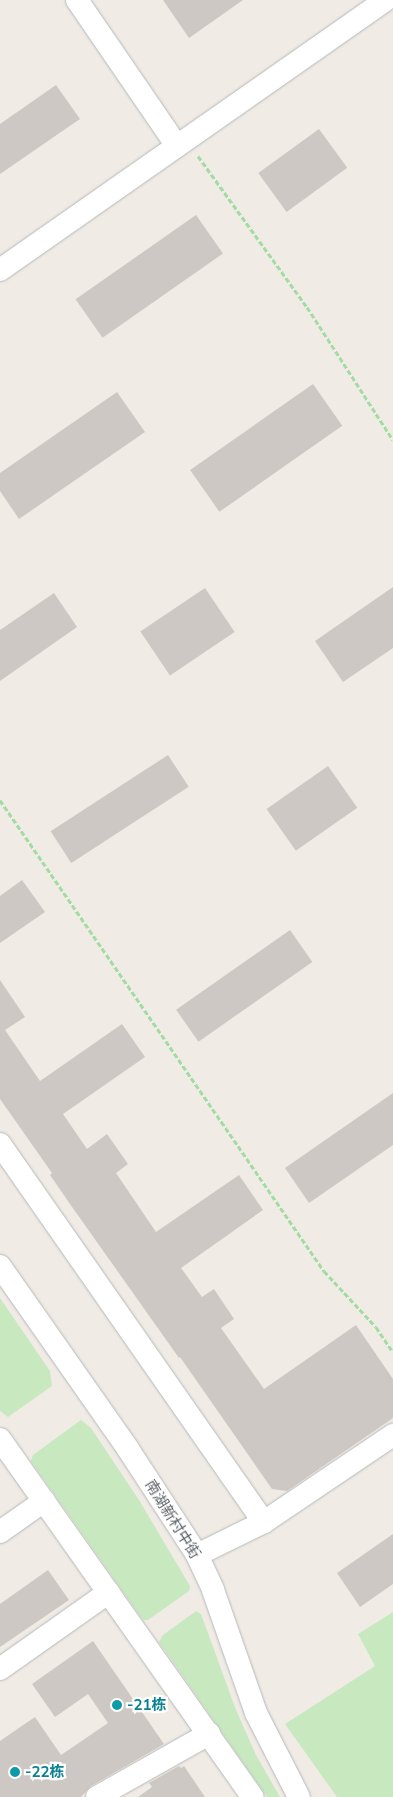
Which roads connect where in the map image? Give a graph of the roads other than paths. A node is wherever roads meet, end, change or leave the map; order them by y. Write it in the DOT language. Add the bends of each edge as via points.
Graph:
graph roads {
  1 [pos="77,0"];
  2 [pos="385,0"];
  3 [pos="182,143"];
  4 [pos="0,270"];
  5 [pos="0,1144"];
  6 [pos="0,1266"];
  7 [pos="393,1436"];
  8 [pos="0,1439"];
  9 [pos="44,1501"];
  10 [pos="264,1522"];
  11 [pos="0,1532"];
  12 [pos="197,1555"];
  13 [pos="108,1592"];
  14 [pos="0,1669"];
  15 [pos="209,1734"];
  16 [pos="243,1794"];
  17 [pos="97,1797"];
  18 [pos="299,1797"];
  1 -- 3 [label="street"];
  2 -- 3 [label="street"];
  3 -- 4 [label="street"];
  5 -- 10 [label="street"];
  6 -- 12 [label="street, 南湖新村中街" via="128,1449"];
  7 -- 10 [label="street"];
  8 -- 9 [label="street"];
  9 -- 11 [label="street"];
  9 -- 13 [label="street"];
  10 -- 12 [label="street"];
  12 -- 18 [label="street, 南湖新村中街" via="213,1590 256,1713"];
  13 -- 14 [label="street"];
  13 -- 15 [label="street"];
  15 -- 16 [label="street"];
  15 -- 17 [label="street"];
}
